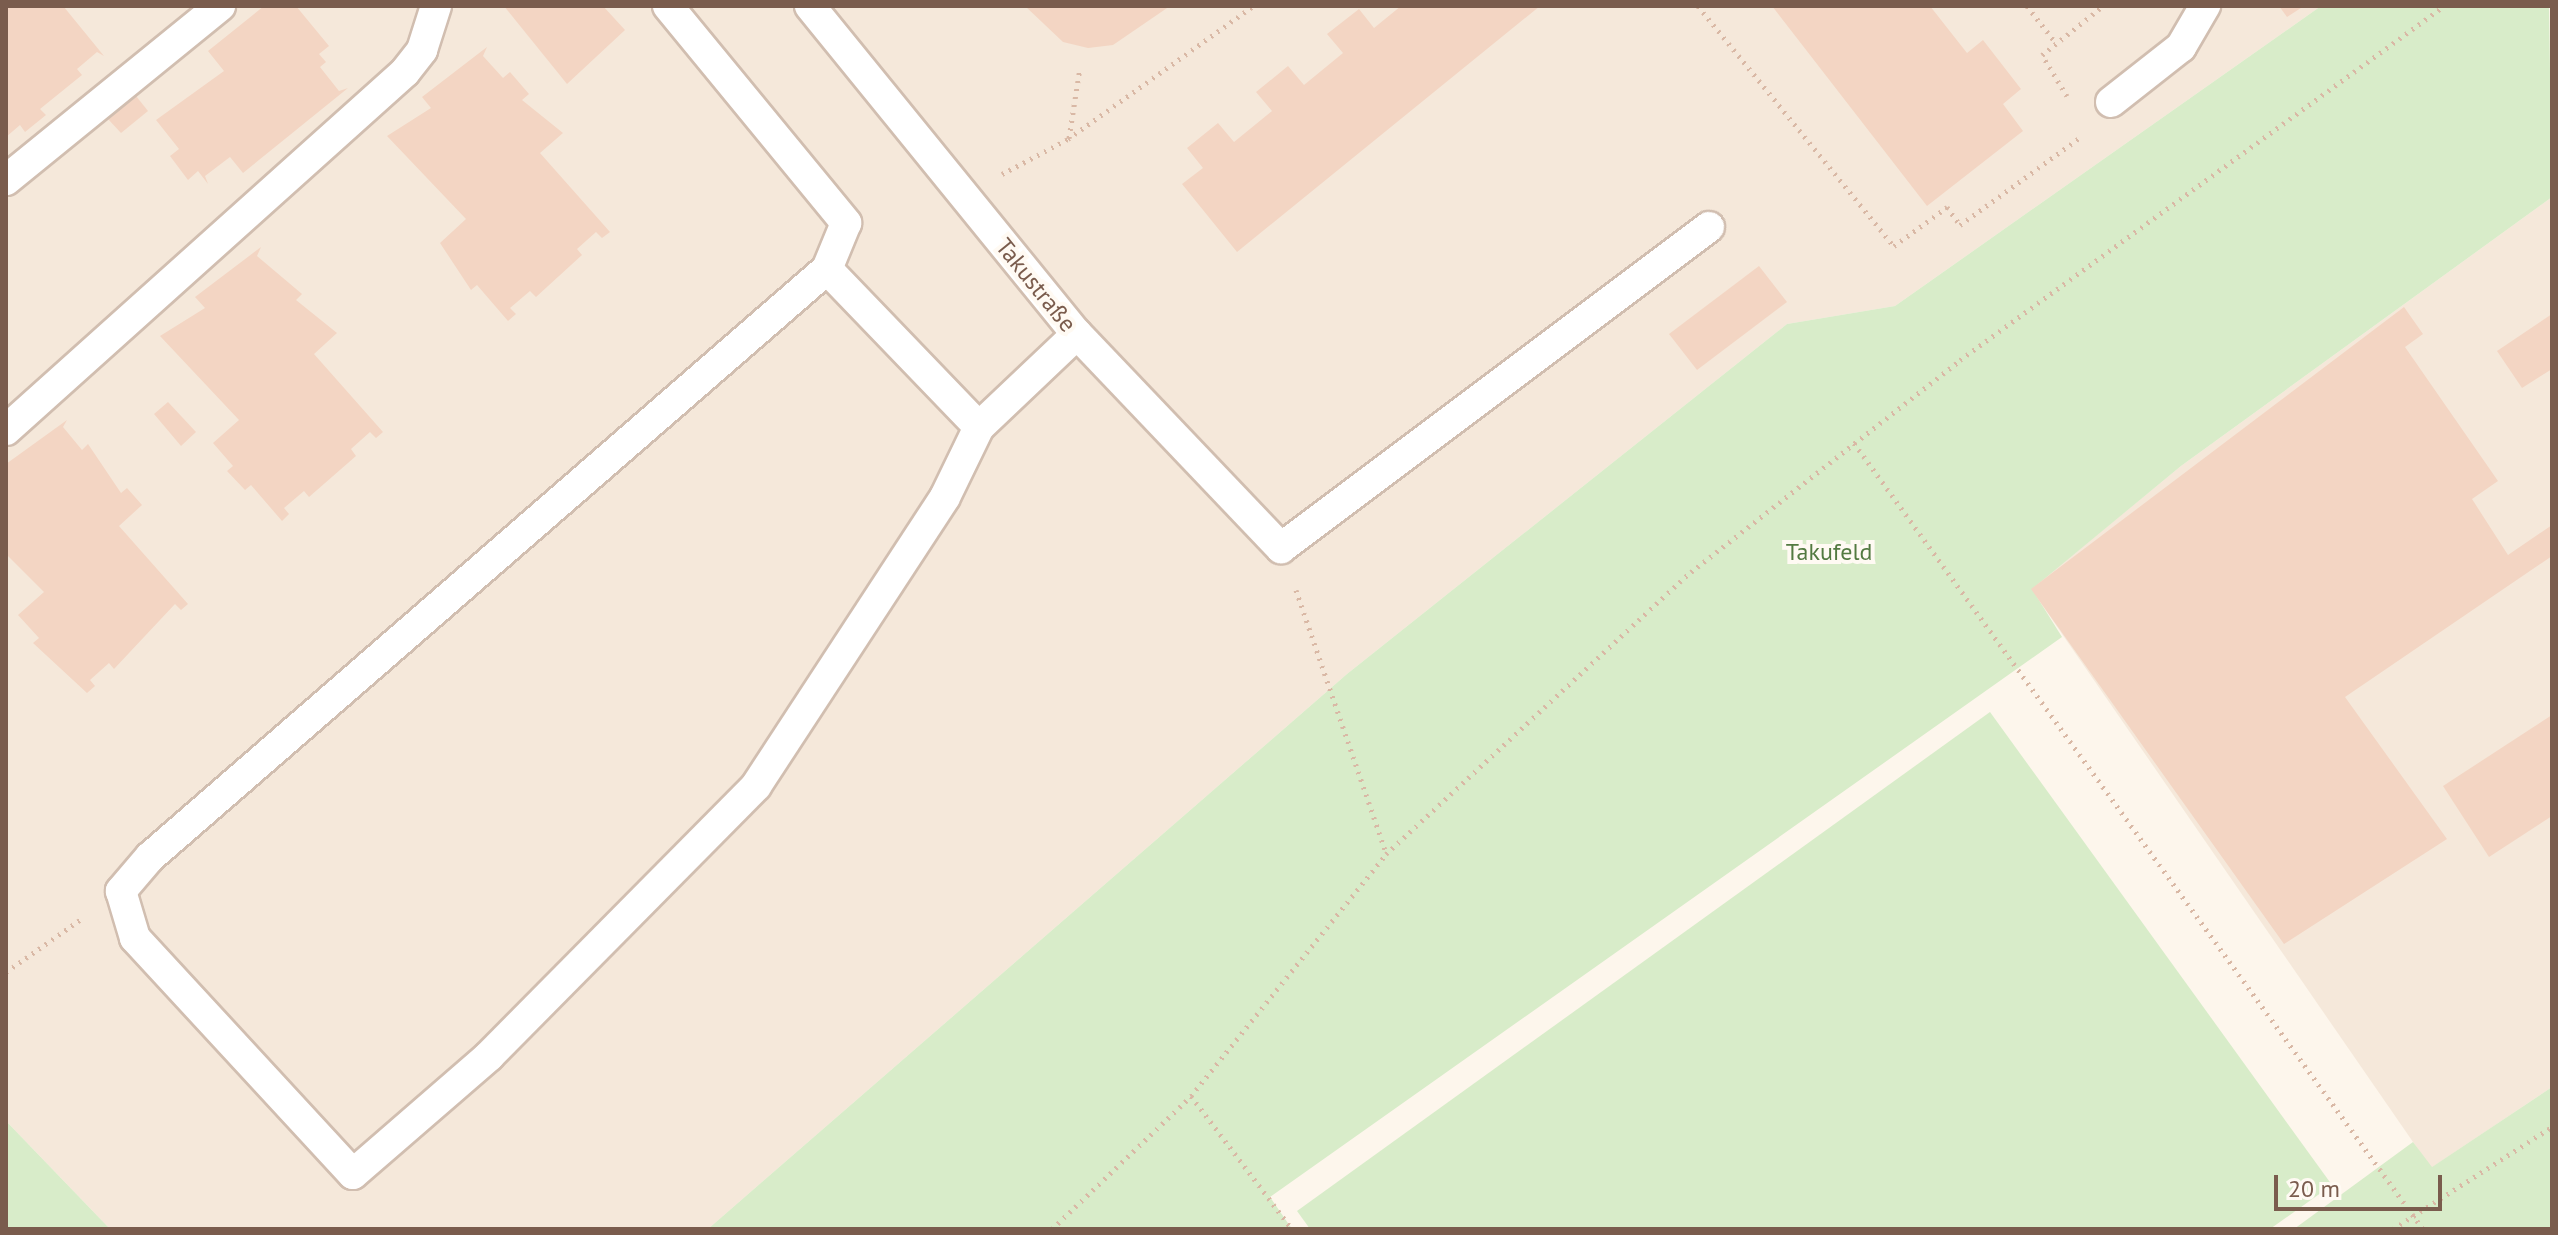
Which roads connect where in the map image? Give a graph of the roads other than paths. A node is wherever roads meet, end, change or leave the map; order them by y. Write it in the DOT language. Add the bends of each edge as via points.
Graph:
graph roads {
  1 [pos="220,6"];
  2 [pos="436,6"];
  3 [pos="668,6"];
  4 [pos="810,6"];
  5 [pos="2205,6"];
  6 [pos="2111,102"];
  7 [pos="6,180"];
  8 [pos="1709,227"];
  9 [pos="827,269"];
  10 [pos="1077,334"];
  11 [pos="979,427"];
  12 [pos="6,430"];
  1 -- 7 [label="lane"];
  2 -- 12 [label="lane" via="422,50 405,72"];
  3 -- 9 [label="lane" via="846,223"];
  4 -- 10 [label="lane, Takustraße"];
  5 -- 6 [label="lane" via="2181,47"];
  8 -- 10 [label="lane, Takustraße" via="1281,548"];
  9 -- 11 [label="lane"];
  9 -- 11 [label="lane" via="150,857 121,891 135,938 353,1174 489,1056 756,786 945,497"];
  10 -- 11 [label="lane"];
}
